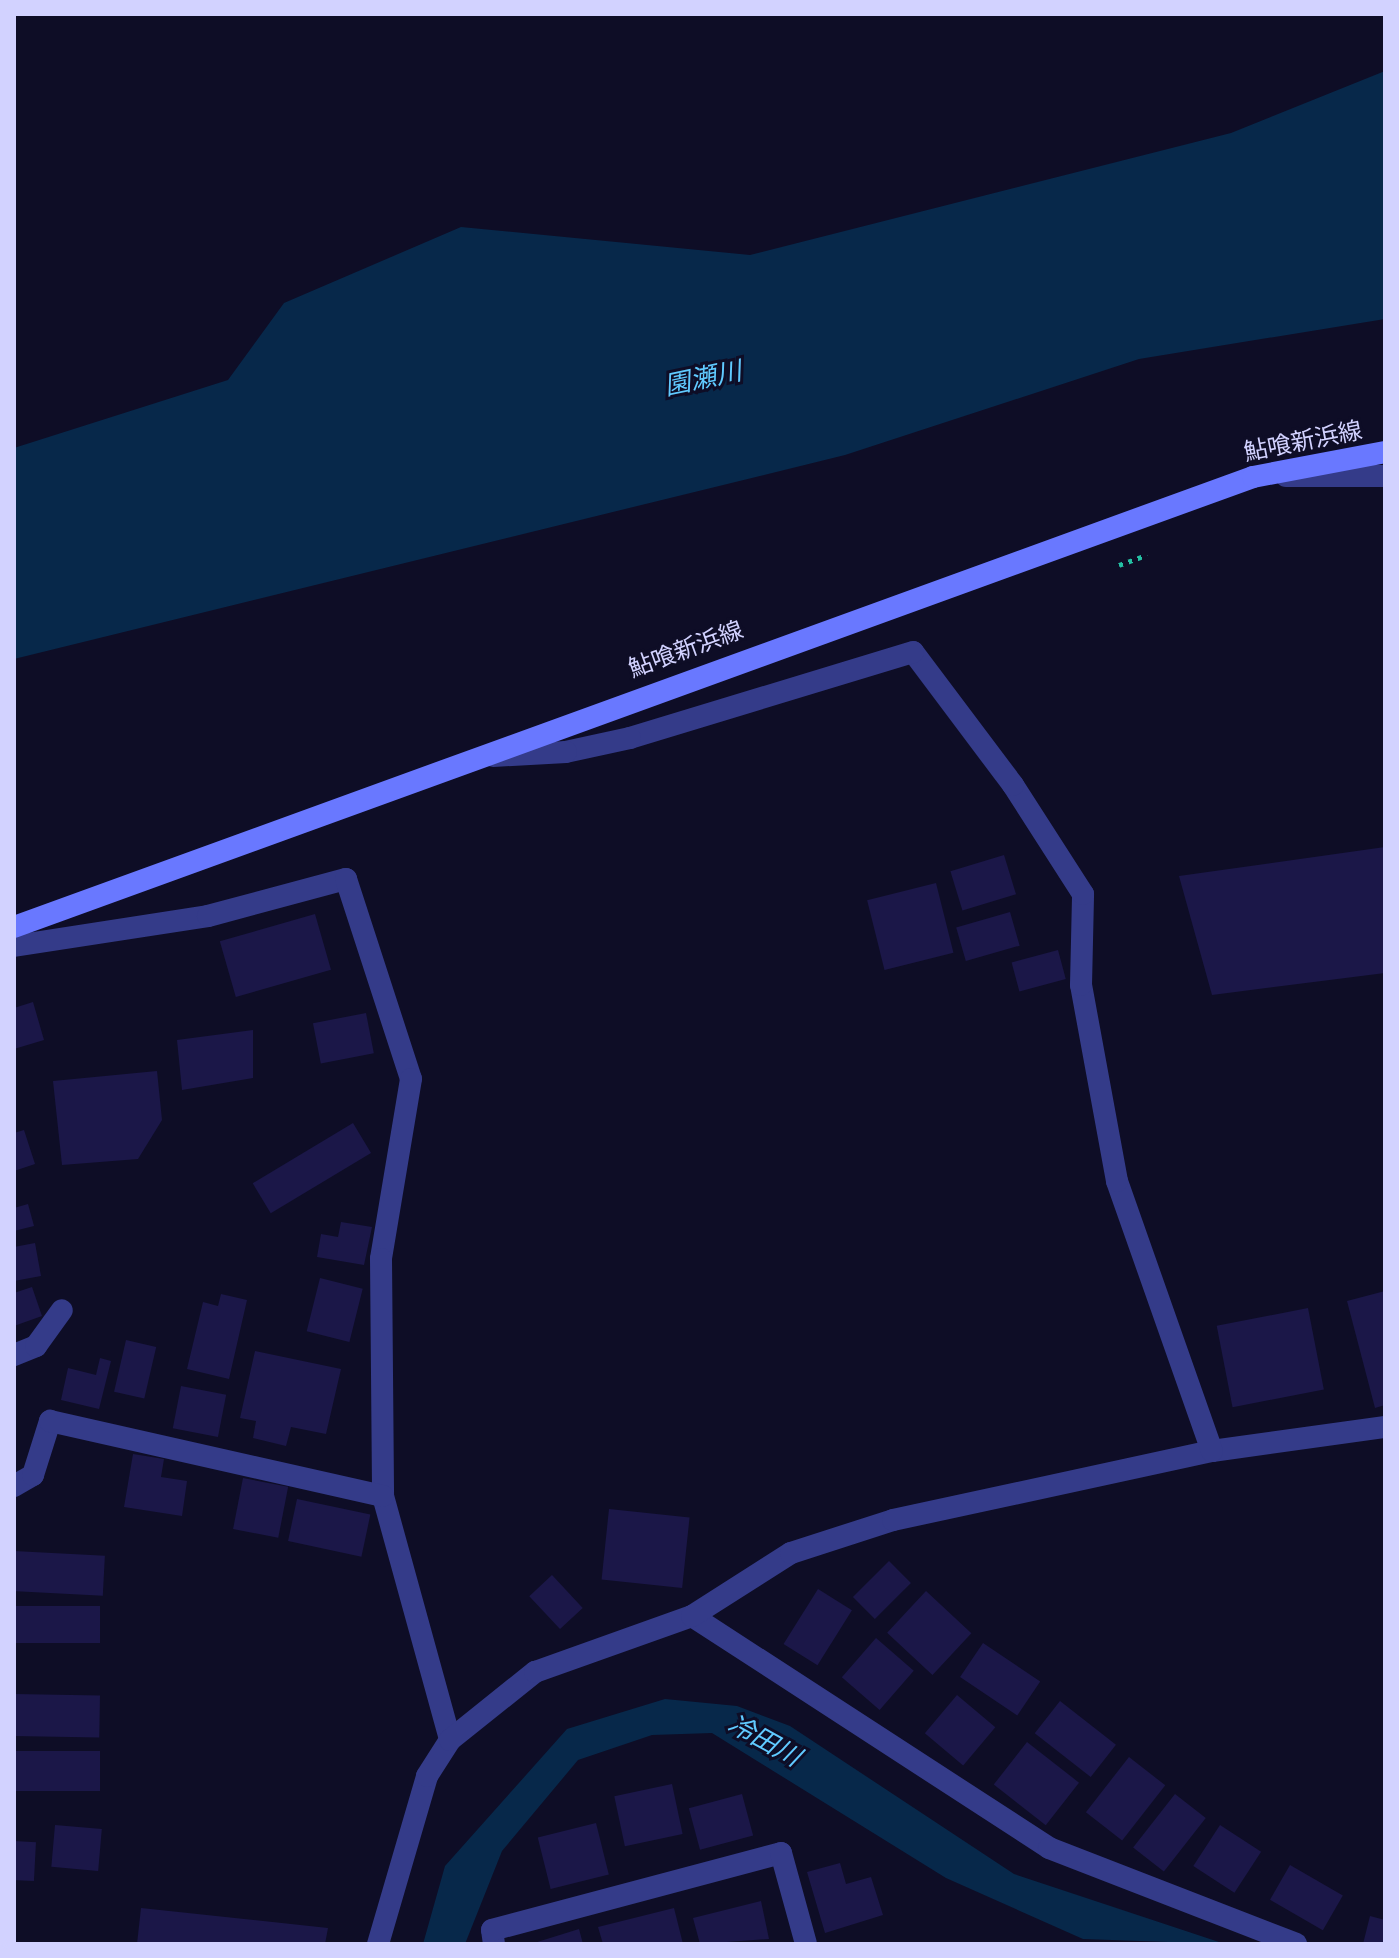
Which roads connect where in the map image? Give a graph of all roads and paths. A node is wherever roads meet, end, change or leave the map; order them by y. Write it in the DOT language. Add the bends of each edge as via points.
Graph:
graph roads {
  1 [pos="1385,452"];
  2 [pos="1385,476"];
  3 [pos="1253,477"];
  4 [pos="475,756"];
  5 [pos="14,927"];
  6 [pos="14,946"];
  7 [pos="62,1310"];
  8 [pos="14,1355"];
  9 [pos="1385,1427"];
  10 [pos="1212,1451"];
  11 [pos="14,1486"];
  12 [pos="383,1496"];
  13 [pos="692,1616"];
  14 [pos="450,1740"];
  15 [pos="378,1944"];
  16 [pos="494,1944"];
  17 [pos="806,1944"];
  18 [pos="1296,1944"];
  1 -- 3 [label="main road, 鮎喰新浜線"];
  2 -- 3 [label="street"];
  3 -- 4 [label="main road, 鮎喰新浜線"];
  4 -- 5 [label="main road, 鮎喰新浜線"];
  4 -- 10 [label="street" via="566,752 630,738 913,652 1013,785 1083,894 1081,985 1117,1181"];
  6 -- 12 [label="street" via="208,916 346,879 411,1079 381,1259"];
  7 -- 8 [label="street" via="36,1346"];
  9 -- 10 [label="street"];
  10 -- 13 [label="street" via="864,1530 791,1553"];
  11 -- 12 [label="street" via="33,1475 50,1421"];
  12 -- 14 [label="street"];
  13 -- 14 [label="street" via="535,1672"];
  13 -- 18 [label="street" via="1049,1848"];
  14 -- 15 [label="street" via="427,1776"];
  16 -- 17 [label="street" via="492,1930 781,1853"];
}
